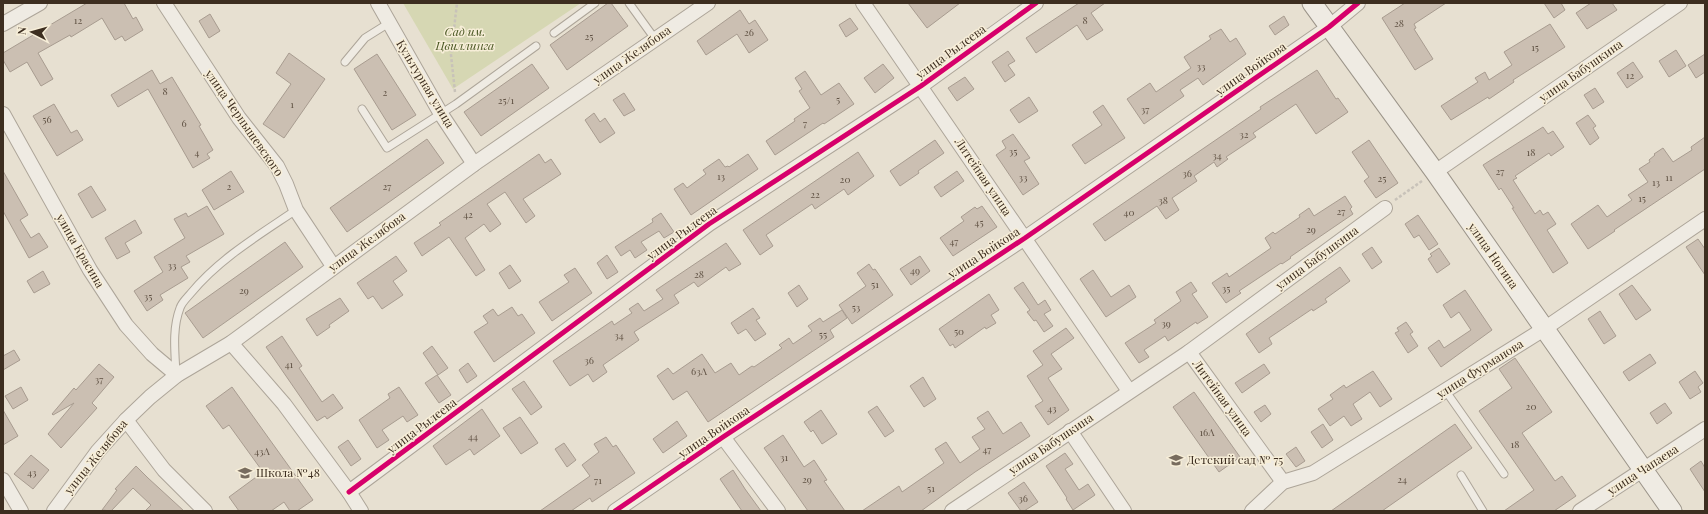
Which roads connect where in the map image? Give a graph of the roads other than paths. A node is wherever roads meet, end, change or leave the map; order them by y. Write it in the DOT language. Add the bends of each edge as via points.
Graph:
graph roads {
  1 [pos="40,3"];
  2 [pos="164,3"];
  3 [pos="378,3"];
  4 [pos="595,3"];
  5 [pos="629,3"];
  6 [pos="708,3"];
  7 [pos="863,3"];
  8 [pos="1036,3"];
  9 [pos="1312,3"];
  10 [pos="1680,3"];
  11 [pos="1356,4"];
  12 [pos="389,23"];
  13 [pos="3,24"];
  14 [pos="1330,27"];
  15 [pos="554,34"];
  16 [pos="656,39"];
  17 [pos="536,46"];
  18 [pos="345,62"];
  19 [pos="921,86"];
  20 [pos="362,109"];
  21 [pos="3,114"];
  22 [pos="441,114"];
  23 [pos="474,164"];
  24 [pos="1436,172"];
  25 [pos="1385,208"];
  26 [pos="296,210"];
  27 [pos="1705,219"];
  28 [pos="1025,238"];
  29 [pos="333,266"];
  30 [pos="1544,329"];
  31 [pos="231,343"];
  32 [pos="1189,352"];
  33 [pos="176,375"];
  34 [pos="1445,390"];
  35 [pos="1129,391"];
  36 [pos="126,420"];
  37 [pos="1705,429"];
  38 [pos="1070,431"];
  39 [pos="723,437"];
  40 [pos="1643,470"];
  41 [pos="1504,474"];
  42 [pos="1461,475"];
  43 [pos="3,480"];
  44 [pos="1283,482"];
  45 [pos="349,492"];
  46 [pos="21,511"];
  47 [pos="54,511"];
  48 [pos="205,511"];
  49 [pos="361,511"];
  50 [pos="615,511"];
  51 [pos="778,511"];
  52 [pos="952,511"];
  53 [pos="1124,511"];
  54 [pos="1252,511"];
  55 [pos="1483,511"];
  56 [pos="1580,511"];
  57 [pos="1672,511"];
  1 -- 13 [label="street"];
  2 -- 26 [label="street, улица Чернышевского" via="239,118 277,166"];
  3 -- 12 [label="street, Культурная улица"];
  4 -- 15 [label="lane"];
  5 -- 16 [label="lane"];
  6 -- 16 [label="street, улица Желябова"];
  7 -- 19 [label="street, Литейная улица"];
  8 -- 19 [label="street, улица Рылеева"];
  9 -- 14 [label="street, улица Ногина"];
  10 -- 24 [label="street, улица Бабушкина"];
  11 -- 14 [label="street, улица Войкова"];
  12 -- 18 [label="lane" via="365,38"];
  12 -- 22 [label="street, Культурная улица"];
  14 -- 24 [label="street, улица Ногина"];
  14 -- 28 [label="street, улица Войкова"];
  16 -- 23 [label="street, улица Желябова"];
  17 -- 22 [label="lane"];
  19 -- 28 [label="street, Литейная улица"];
  19 -- 45 [label="street, улица Рылеева" via="708,224"];
  20 -- 22 [label="lane" via="387,148"];
  21 -- 33 [label="street, улица Красина" via="90,270 126,325 152,354"];
  22 -- 23 [label="street, Культурная улица"];
  23 -- 29 [label="street, улица Желябова"];
  24 -- 30 [label="street, улица Ногина"];
  25 -- 32 [label="street, улица Бабушкина"];
  26 -- 29 [label="street, улица Чернышевского"];
  26 -- 33 [label="lane" via="225,260 195,287 181,306 175,334"];
  27 -- 30 [label="street, улица Фурманова"];
  28 -- 35 [label="street, Литейная улица"];
  28 -- 39 [label="street, улица Войкова"];
  29 -- 31 [label="street, улица Желябова"];
  30 -- 34 [label="street, улица Фурманова"];
  30 -- 40 [label="street, улица Ногина"];
  31 -- 33 [label="street, улица Желябова"];
  31 -- 45 [label="street" via="284,404"];
  32 -- 35 [label="street, улица Бабушкина"];
  32 -- 44 [label="street, Литейная улица"];
  33 -- 36 [label="street, улица Желябова"];
  34 -- 41 [label="lane"];
  34 -- 44 [label="street, улица Фурманова" via="1313,473"];
  35 -- 38 [label="street, улица Бабушкина"];
  36 -- 47 [label="street, улица Желябова" via="98,451"];
  36 -- 48 [label="street" via="164,470"];
  37 -- 40 [label="street, улица Чапаева"];
  38 -- 52 [label="street, улица Бабушкина"];
  38 -- 53 [label="street"];
  39 -- 50 [label="street, улица Войкова"];
  39 -- 51 [label="street"];
  40 -- 56 [label="street, улица Чапаева"];
  40 -- 57 [label="street, улица Ногина"];
  42 -- 55 [label="lane"];
  43 -- 46 [label="street"];
  44 -- 54 [label="street, улица Фурманова"];
  45 -- 49 [label="street"];
}
